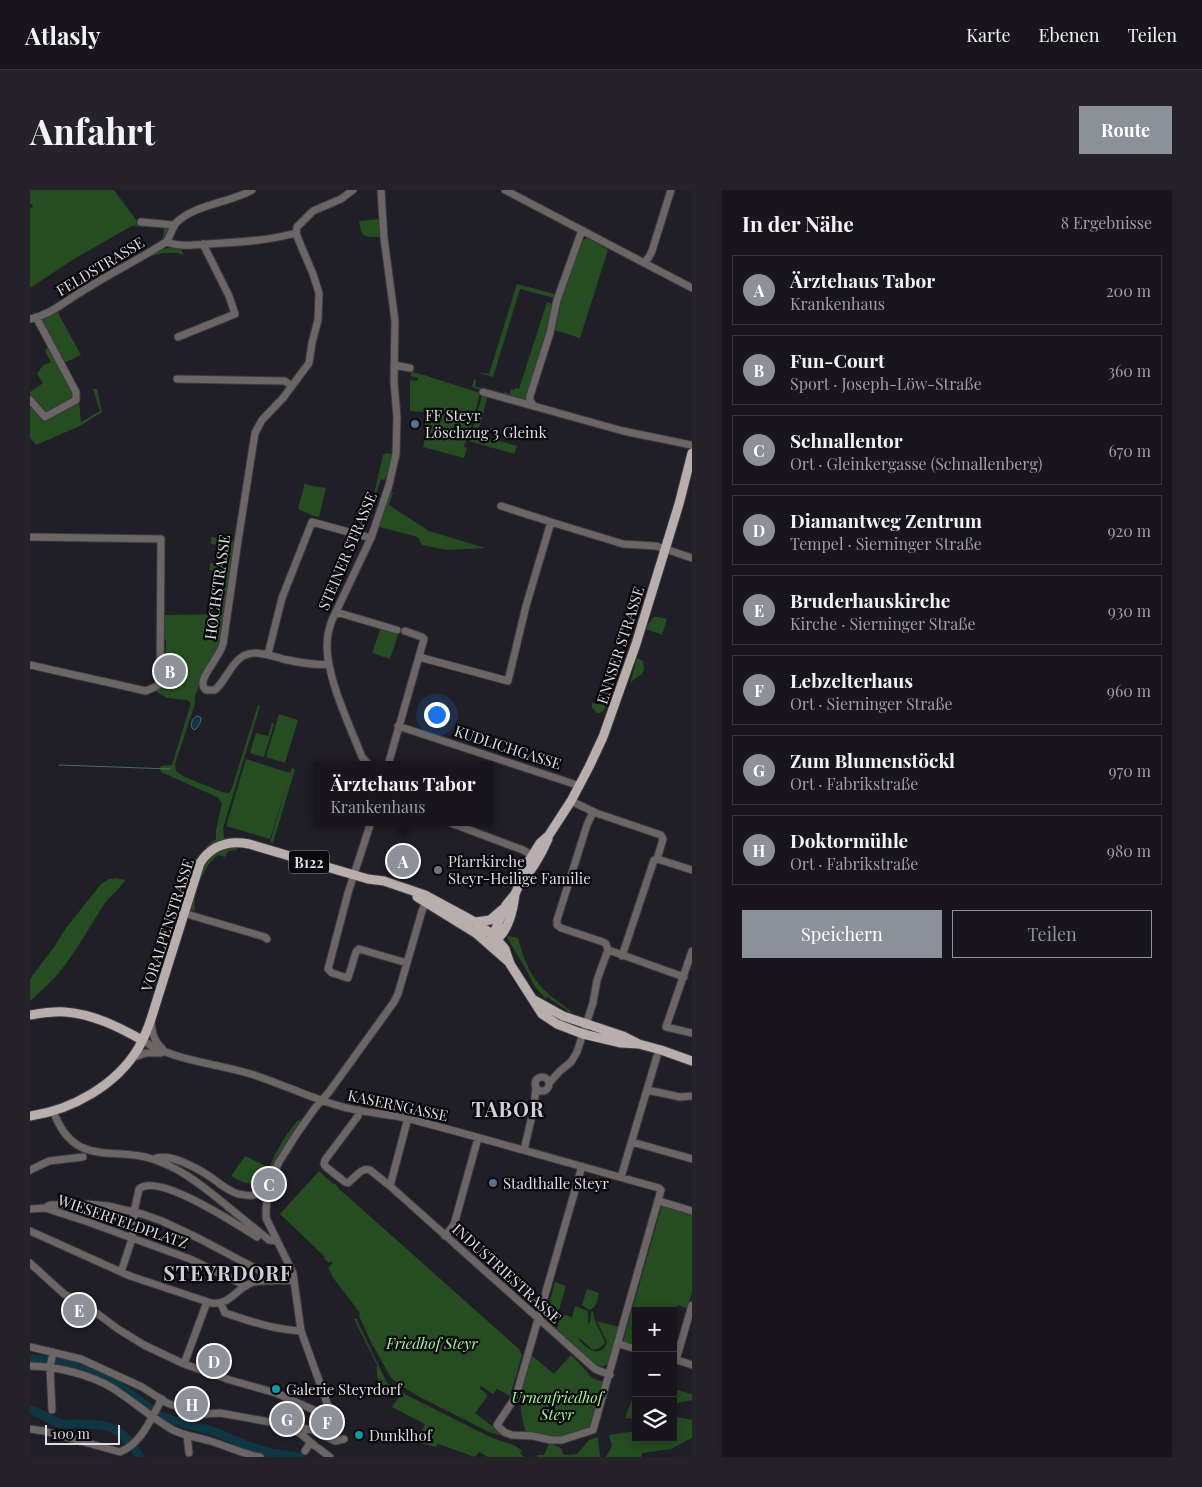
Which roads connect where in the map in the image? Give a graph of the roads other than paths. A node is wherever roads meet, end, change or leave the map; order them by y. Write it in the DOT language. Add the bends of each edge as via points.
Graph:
graph roads {
  1 [pos="252,190"];
  2 [pos="354,190"];
  3 [pos="381,190"];
  4 [pos="506,190"];
  5 [pos="671,190"];
  6 [pos="141,222"];
  7 [pos="174,225"];
  8 [pos="582,230"];
  9 [pos="296,233"];
  10 [pos="166,242"];
  11 [pos="203,244"];
  12 [pos="644,263"];
  13 [pos="692,288"];
  14 [pos="33,318"];
  15 [pos="178,336"];
  16 [pos="394,365"];
  17 [pos="410,368"];
  18 [pos="177,379"];
  19 [pos="292,386"];
  20 [pos="483,392"];
  21 [pos="30,400"];
  22 [pos="533,405"];
  23 [pos="692,445"];
  24 [pos="692,453"];
  25 [pos="501,506"];
  26 [pos="551,522"];
  27 [pos="30,537"];
  28 [pos="371,538"];
  29 [pos="665,549"];
  30 [pos="692,558"];
  31 [pos="336,612"];
  32 [pos="396,630"];
  33 [pos="405,632"];
  34 [pos="268,654"];
  35 [pos="419,657"];
  36 [pos="329,664"];
  37 [pos="30,665"];
  38 [pos="398,726"];
  39 [pos="366,761"];
  40 [pos="389,761"];
  41 [pos="580,786"];
  42 [pos="571,801"];
  43 [pos="593,812"];
  44 [pos="370,826"];
  45 [pos="458,826"];
  46 [pos="549,835"];
  47 [pos="532,855"];
  48 [pos="657,858"];
  49 [pos="692,870"];
  50 [pos="355,876"];
  51 [pos="368,879"];
  52 [pos="517,889"];
  53 [pos="426,902"];
  54 [pos="506,905"];
  55 [pos="183,913"];
  56 [pos="475,922"];
  57 [pos="266,938"];
  58 [pos="493,939"];
  59 [pos="608,950"];
  60 [pos="692,951"];
  61 [pos="622,956"];
  62 [pos="407,963"];
  63 [pos="684,977"];
  64 [pos="30,1015"];
  65 [pos="151,1018"];
  66 [pos="584,1029"];
  67 [pos="692,1033"];
  68 [pos="142,1040"];
  69 [pos="659,1053"];
  70 [pos="171,1054"];
  71 [pos="130,1059"];
  72 [pos="692,1061"];
  73 [pos="546,1080"];
  74 [pos="539,1089"];
  75 [pos="647,1090"];
  76 [pos="692,1096"];
  77 [pos="322,1101"];
  78 [pos="360,1110"];
  79 [pos="53,1111"];
  80 [pos="30,1116"];
  81 [pos="408,1118"];
  82 [pos="478,1138"];
  83 [pos="632,1142"];
  84 [pos="524,1150"];
  85 [pos="84,1157"];
  86 [pos="154,1159"];
  87 [pos="692,1159"];
  88 [pos="582,1166"];
  89 [pos="30,1170"];
  90 [pos="621,1178"];
  91 [pos="269,1185"];
  92 [pos="390,1186"];
  93 [pos="659,1201"];
  94 [pos="45,1208"];
  95 [pos="30,1209"];
  96 [pos="692,1211"];
  97 [pos="134,1212"];
  98 [pos="30,1231"];
  99 [pos="445,1236"];
  100 [pos="257,1237"];
  101 [pos="132,1239"];
  102 [pos="276,1241"];
  103 [pos="30,1262"];
  104 [pos="121,1272"];
  105 [pos="294,1280"];
  106 [pos="270,1281"];
  107 [pos="246,1286"];
  108 [pos="209,1303"];
  109 [pos="221,1304"];
  110 [pos="692,1305"];
  111 [pos="538,1318"];
  112 [pos="301,1331"];
  113 [pos="619,1344"];
  114 [pos="30,1346"];
  115 [pos="632,1348"];
  116 [pos="52,1354"];
  117 [pos="677,1354"];
  118 [pos="677,1361"];
  119 [pos="184,1364"];
  120 [pos="692,1365"];
  121 [pos="30,1366"];
  122 [pos="51,1367"];
  123 [pos="610,1375"];
  124 [pos="162,1399"];
  125 [pos="52,1410"];
  126 [pos="331,1414"];
  127 [pos="153,1416"];
  128 [pos="338,1421"];
  129 [pos="287,1426"];
  130 [pos="30,1429"];
  131 [pos="187,1435"];
  132 [pos="344,1439"];
  133 [pos="314,1446"];
  134 [pos="305,1451"];
  135 [pos="189,1452"];
  136 [pos="260,1457"];
  137 [pos="330,1457"];
  1 -- 7 [label="street" via="196,211"];
  2 -- 9 [label="street" via="313,211 299,225"];
  3 -- 16 [label="street, STEINER STRASSE" via="394,315"];
  4 -- 8 [label="street"];
  5 -- 12 [label="street" via="652,251"];
  6 -- 7 [label="street, FELDSTRASSE"];
  7 -- 10 [label="street, FELDSTRASSE"];
  8 -- 12 [label="street"];
  8 -- 22 [label="street" via="557,300 530,396"];
  9 -- 11 [label="street" via="265,240"];
  9 -- 19 [label="street, HOCHSTRASSE" via="313,274 319,300 309,363"];
  10 -- 11 [label="street" via="182,246"];
  10 -- 14 [label="street, FELDSTRASSE" via="53,311"];
  11 -- 15 [label="street" via="235,314"];
  12 -- 13 [label="street"];
  14 -- 21 [label="street" via="76,392 76,400 45,417"];
  16 -- 17 [label="street"];
  16 -- 28 [label="street, STEINER STRASSE" via="395,462"];
  18 -- 19 [label="street" via="285,381"];
  19 -- 34 [label="street, HOCHSTRASSE" via="262,420 256,433 223,644 204,678 203,687 215,690 241,658 255,653"];
  20 -- 22 [label="street"];
  22 -- 23 [label="street" via="622,430"];
  24 -- 29 [label="main road, ENNSER STRASSE"];
  25 -- 26 [label="street"];
  26 -- 29 [label="street" via="623,544"];
  26 -- 35 [label="street" via="508,681"];
  27 -- 37 [label="street" via="161,539 160,678 157,686 146,691"];
  28 -- 31 [label="street, STEINER STRASSE"];
  28 -- 34 [label="street" via="312,523 282,598"];
  29 -- 30 [label="street"];
  29 -- 41 [label="main road, ENNSER STRASSE" via="610,720"];
  31 -- 32 [label="street"];
  31 -- 36 [label="street, STEINER STRASSE" via="327,640"];
  33 -- 35 [label="street" via="424,638"];
  34 -- 36 [label="street, HOCHSTRASSE"];
  35 -- 38 [label="street"];
  36 -- 39 [label="street, STEINER STRASSE"];
  38 -- 40 [label="street"];
  38 -- 41 [label="street, KUDLICHGASSE"];
  41 -- 42 [label="main road, ENNSER STRASSE"];
  42 -- 43 [label="street"];
  42 -- 46 [label="main road, ENNSER STRASSE"];
  43 -- 48 [label="street" via="662,836"];
  43 -- 59 [label="street" via="557,925 603,942"];
  44 -- 50 [label="street"];
  45 -- 47 [label="street"];
  46 -- 47 [label="main road, ENNSER STRASSE"];
  46 -- 52 [label="main road, ENNSER STRASSE"];
  47 -- 52 [label="main road, ENNSER STRASSE"];
  48 -- 49 [label="street"];
  48 -- 61 [label="street"];
  50 -- 51 [label="main road, B122"];
  50 -- 55 [label="main road, VORALPENSTRASSE / B122" via="248,844 225,844 211,850 200,863"];
  50 -- 62 [label="street" via="329,962 329,972 348,978 358,949"];
  51 -- 53 [label="main road, B122"];
  51 -- 56 [label="main road, B122" via="425,894"];
  52 -- 54 [label="main road, ENNSER STRASSE"];
  52 -- 58 [label="main road, ENNSER STRASSE" via="503,933"];
  53 -- 58 [label="main road, B122" via="477,934"];
  53 -- 62 [label="street"];
  54 -- 56 [label="main road" via="490,920"];
  54 -- 58 [label="main road, ENNSER STRASSE"];
  55 -- 57 [label="street"];
  55 -- 65 [label="main road, VORALPENSTRASSE / B122"];
  56 -- 58 [label="main road, B122"];
  58 -- 66 [label="main road, B122" via="505,949 510,964 542,1014 565,1028"];
  59 -- 61 [label="street"];
  59 -- 66 [label="street"];
  60 -- 63 [label="street"];
  61 -- 63 [label="street"];
  62 -- 77 [label="street" via="398,994 388,1012"];
  63 -- 67 [label="street" via="666,1027"];
  64 -- 68 [label="main road" via="75,1013 111,1024"];
  65 -- 68 [label="main road, VORALPENSTRASSE / B122"];
  65 -- 70 [label="street, KASERNGASSE" via="155,1041"];
  66 -- 69 [label="main road, B122" via="623,1036"];
  66 -- 73 [label="street" via="573,1059"];
  68 -- 70 [label="street, KASERNGASSE"];
  68 -- 71 [label="main road, VORALPENSTRASSE / B122"];
  69 -- 72 [label="main road, B122"];
  69 -- 75 [label="street"];
  70 -- 71 [label="street, KASERNGASSE" via="146,1053"];
  70 -- 77 [label="street, KASERNGASSE" via="254,1075"];
  71 -- 79 [label="main road, VORALPENSTRASSE / B122" via="106,1083 80,1100"];
  73 -- 74 [label="street" via="547,1089"];
  73 -- 74 [label="street" via="538,1079 535,1084"];
  74 -- 84 [label="street"];
  75 -- 76 [label="street" via="680,1097"];
  75 -- 83 [label="street"];
  77 -- 78 [label="street, KASERNGASSE"];
  77 -- 91 [label="street" via="290,1143"];
  78 -- 81 [label="street, KASERNGASSE"];
  78 -- 92 [label="street, INDUSTRIESTRASSE" via="324,1164 345,1182 350,1182 367,1169"];
  79 -- 80 [label="main road, B122"];
  79 -- 86 [label="street" via="64,1133 80,1146"];
  81 -- 82 [label="street, KASERNGASSE"];
  81 -- 92 [label="street"];
  82 -- 84 [label="street, KASERNGASSE"];
  82 -- 99 [label="street" via="455,1221"];
  83 -- 87 [label="street"];
  83 -- 90 [label="street"];
  84 -- 88 [label="street, KASERNGASSE"];
  85 -- 89 [label="street" via="51,1161"];
  86 -- 91 [label="street" via="164,1157 180,1162 231,1191 247,1196 256,1195"];
  86 -- 102 [label="street" via="190,1177 269,1240"];
  88 -- 90 [label="street, KASERNGASSE"];
  88 -- 111 [label="street"];
  90 -- 93 [label="street, KASERNGASSE" via="659,1188 662,1192"];
  91 -- 102 [label="street" via="266,1214"];
  92 -- 99 [label="street, INDUSTRIESTRASSE"];
  93 -- 96 [label="street"];
  93 -- 113 [label="street"];
  94 -- 95 [label="street, WIESERFELDPLATZ"];
  94 -- 97 [label="street, WIESERFELDPLATZ" via="50,1204 88,1204"];
  94 -- 101 [label="street, WIESERFELDPLATZ"];
  97 -- 100 [label="street" via="139,1188 156,1186 205,1205"];
  97 -- 101 [label="street"];
  97 -- 106 [label="street, WIESERFELDPLATZ" via="200,1239 268,1275"];
  98 -- 104 [label="street"];
  99 -- 111 [label="street, INDUSTRIESTRASSE"];
  101 -- 104 [label="street"];
  101 -- 107 [label="street, WIESERFELDPLATZ" via="190,1259"];
  102 -- 105 [label="street"];
  103 -- 119 [label="street" via="64,1294 87,1306 118,1330"];
  104 -- 108 [label="street"];
  105 -- 106 [label="street"];
  105 -- 112 [label="street"];
  106 -- 107 [label="street"];
  107 -- 109 [label="street"];
  108 -- 109 [label="street"];
  108 -- 119 [label="street"];
  109 -- 112 [label="street" via="224,1312 230,1315 271,1327"];
  110 -- 117 [label="street"];
  111 -- 123 [label="street, INDUSTRIESTRASSE" via="595,1369"];
  111 -- 123 [label="street" via="514,1400 497,1425 504,1432 556,1440 594,1430"];
  112 -- 126 [label="street"];
  113 -- 115 [label="street"];
  113 -- 123 [label="street"];
  114 -- 116 [label="street"];
  116 -- 122 [label="street"];
  116 -- 124 [label="street" via="81,1359"];
  118 -- 120 [label="street"];
  119 -- 126 [label="street"];
  121 -- 122 [label="street"];
  122 -- 125 [label="street"];
  122 -- 127 [label="street" via="107,1385"];
  124 -- 127 [label="street"];
  124 -- 129 [label="street" via="202,1414 220,1413"];
  126 -- 128 [label="street"];
  127 -- 130 [label="street" via="137,1441 126,1450 116,1452"];
  127 -- 131 [label="street"];
  129 -- 132 [label="street" via="310,1430 335,1441"];
  129 -- 133 [label="street"];
  131 -- 135 [label="street"];
  131 -- 136 [label="street"];
  133 -- 134 [label="street"];
  133 -- 137 [label="street"];
}
